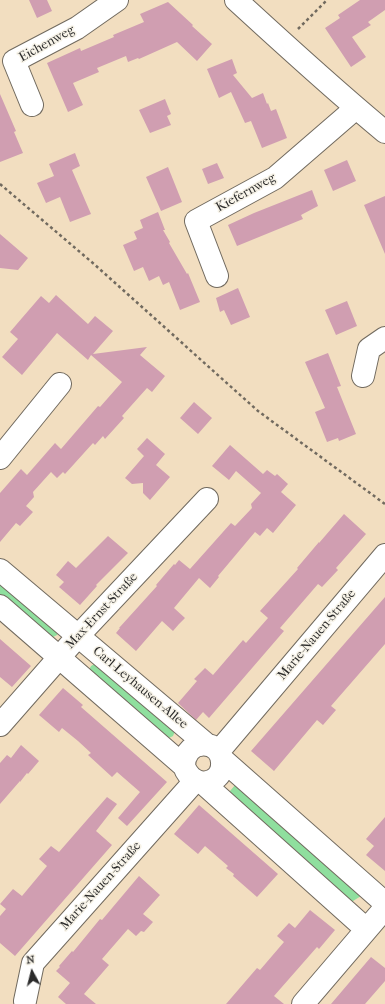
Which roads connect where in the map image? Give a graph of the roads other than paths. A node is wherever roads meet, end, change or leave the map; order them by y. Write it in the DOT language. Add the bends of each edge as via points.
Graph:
graph roads {
  1 [pos="117,0"];
  2 [pos="236,0"];
  3 [pos="32,105"];
  4 [pos="356,108"];
  5 [pos="385,132"];
  6 [pos="217,276"];
  7 [pos="385,338"];
  8 [pos="363,376"];
  9 [pos="60,384"];
  10 [pos="0,458"];
  11 [pos="207,499"];
  12 [pos="385,555"];
  13 [pos="0,570"];
  14 [pos="0,606"];
  15 [pos="78,636"];
  16 [pos="60,657"];
  17 [pos="0,725"];
  18 [pos="216,752"];
  19 [pos="194,776"];
  20 [pos="385,903"];
  21 [pos="385,908"];
  22 [pos="366,929"];
  23 [pos="26,1001"];
  24 [pos="303,1004"];
  1 -- 3 [label="street, Eichenweg" via="77,28 14,61"];
  2 -- 4 [label="street"];
  4 -- 5 [label="street"];
  4 -- 6 [label="street, Kiefernweg" via="276,178 196,221"];
  7 -- 8 [label="street" via="369,349"];
  9 -- 10 [label="street"];
  11 -- 15 [label="street, Max-Ernst-Straße"];
  12 -- 18 [label="street, Marie-Nauen-Straße"];
  13 -- 15 [label="street, Carl-Leyhausen-Allee"];
  14 -- 16 [label="street"];
  15 -- 16 [label="street, Max-Ernst-Straße"];
  15 -- 18 [label="street, Carl-Leyhausen-Allee"];
  16 -- 17 [label="street, Max-Ernst-Straße"];
  16 -- 19 [label="street"];
  18 -- 19 [label="street" via="222,768 220,774 210,782"];
  18 -- 19 [label="street, Carl-Leyhausen-Allee" via="199,744 191,748 184,760"];
  18 -- 20 [label="street, Carl-Leyhausen-Allee"];
  19 -- 22 [label="street"];
  19 -- 23 [label="street, Marie-Nauen-Straße" via="34,963"];
  21 -- 22 [label="street"];
  22 -- 24 [label="street"];
}
